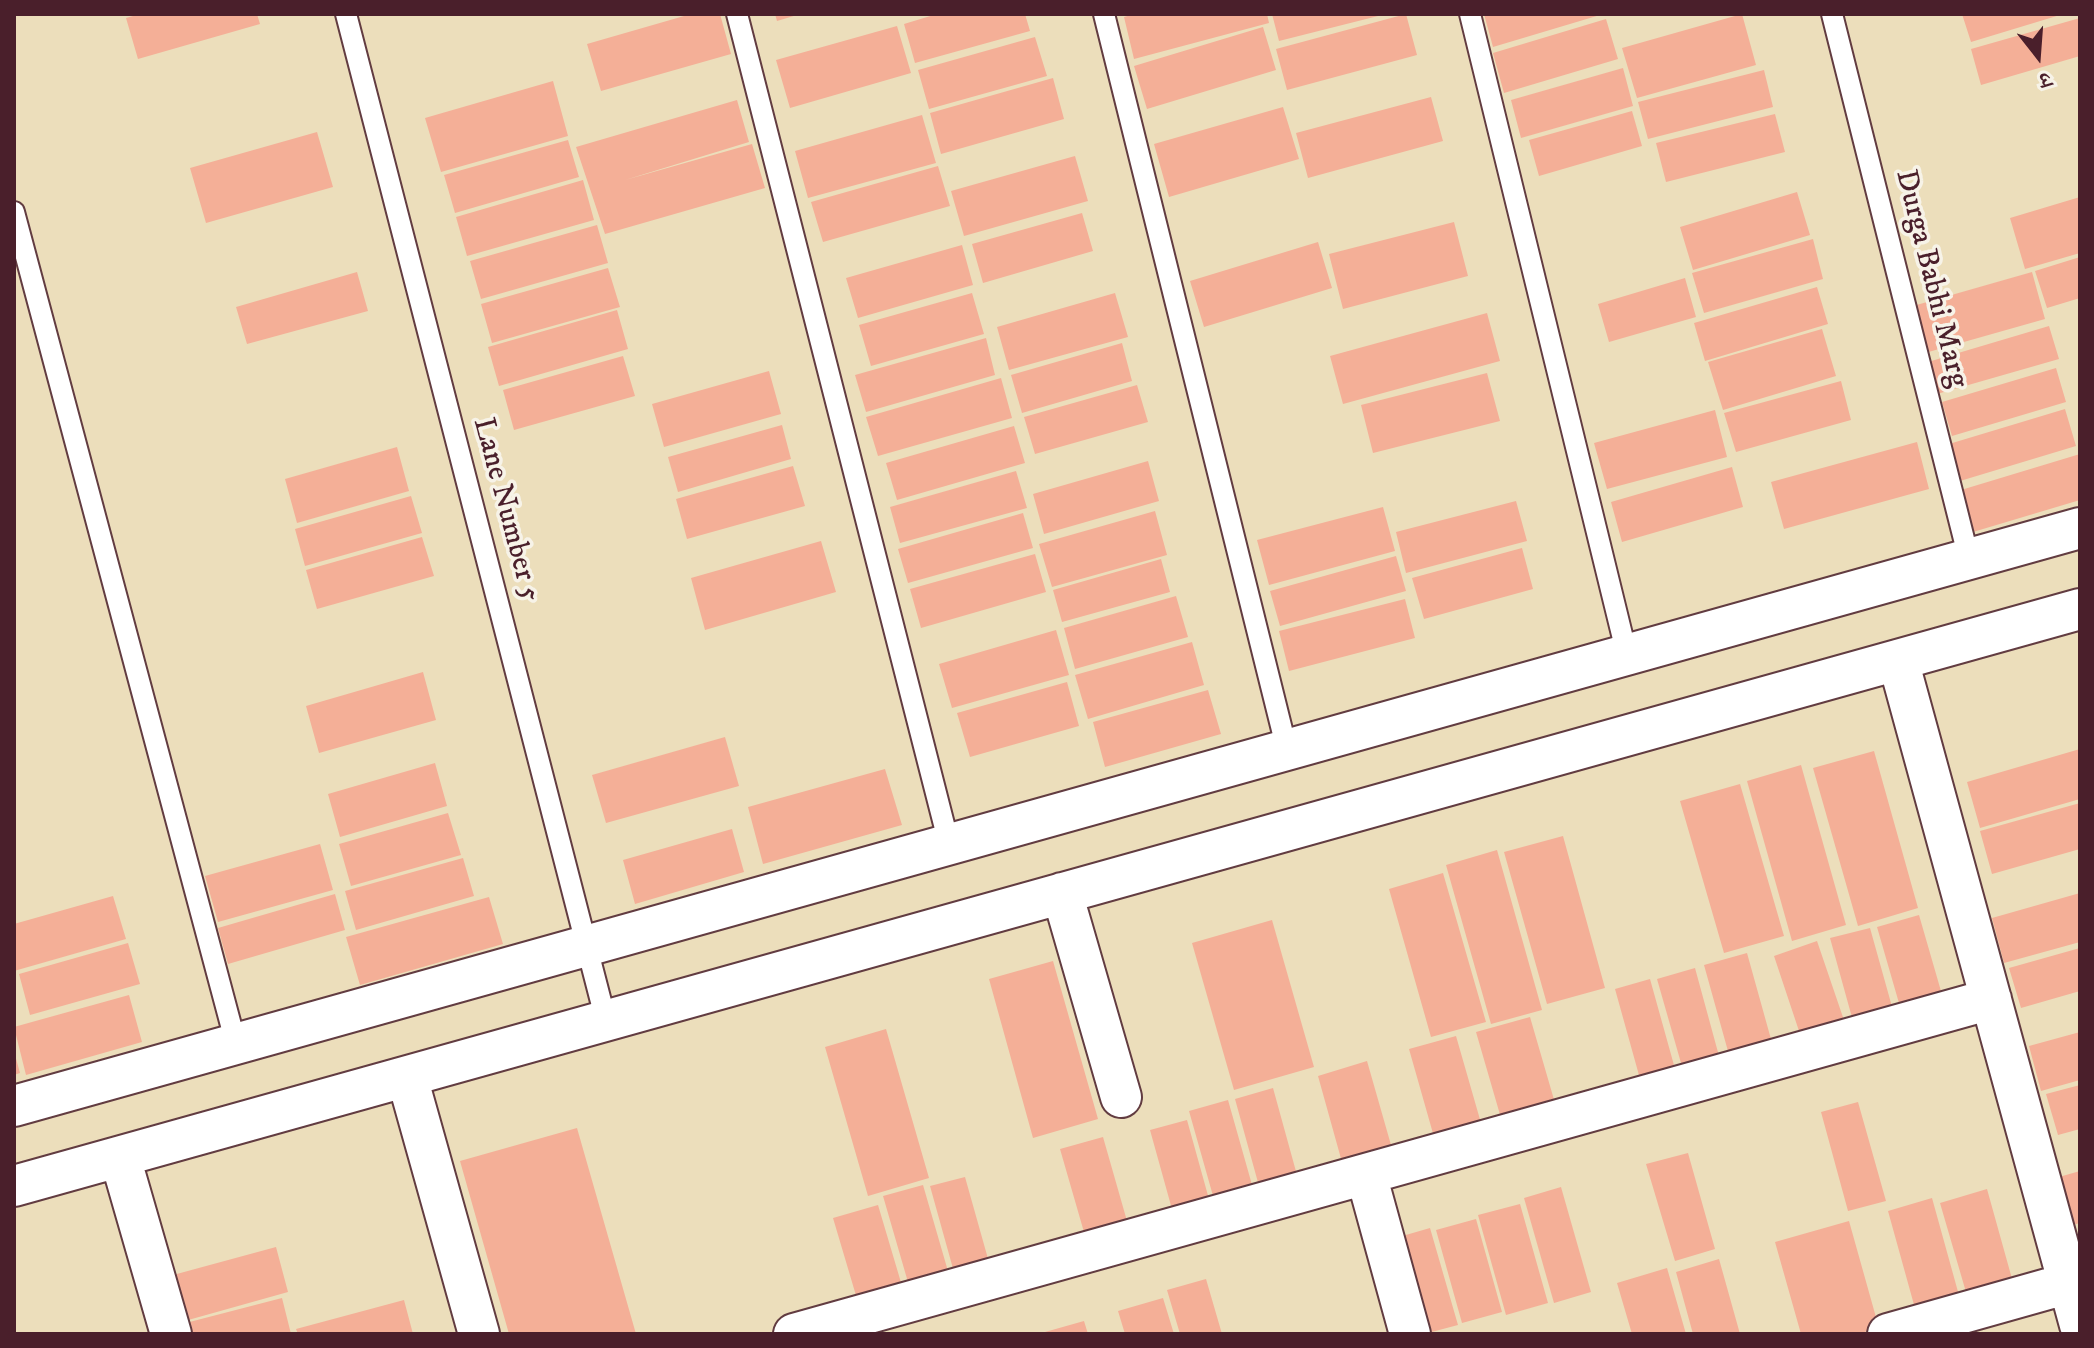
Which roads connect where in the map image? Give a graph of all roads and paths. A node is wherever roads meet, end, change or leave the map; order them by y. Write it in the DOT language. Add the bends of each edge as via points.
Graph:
graph roads {
  1 [pos="346,14"];
  2 [pos="737,14"];
  3 [pos="1104,14"];
  4 [pos="1470,14"];
  5 [pos="1832,14"];
  6 [pos="14,212"];
  7 [pos="2080,528"];
  8 [pos="1969,559"];
  9 [pos="2080,609"];
  10 [pos="1627,655"];
  11 [pos="1898,660"];
  12 [pos="1287,750"];
  13 [pos="949,844"];
  14 [pos="1062,893"];
  15 [pos="587,945"];
  16 [pos="1991,999"];
  17 [pos="606,1021"];
  18 [pos="236,1044"];
  19 [pos="407,1077"];
  20 [pos="1121,1097"];
  21 [pos="14,1106"];
  22 [pos="120,1157"];
  23 [pos="1366,1174"];
  24 [pos="14,1186"];
  25 [pos="2069,1283"];
  26 [pos="2080,1325"];
  27 [pos="171,1334"];
  28 [pos="479,1334"];
  29 [pos="794,1334"];
  30 [pos="1410,1334"];
  31 [pos="1888,1334"];
  1 -- 15 [label="lane, Lane Number 5"];
  2 -- 13 [label="lane"];
  3 -- 12 [label="lane"];
  4 -- 10 [label="lane"];
  5 -- 8 [label="lane, Durga Babhi Marg"];
  6 -- 18 [label="lane"];
  7 -- 8 [label="street"];
  8 -- 10 [label="street"];
  9 -- 11 [label="street"];
  10 -- 12 [label="street"];
  11 -- 14 [label="street"];
  11 -- 16 [label="street"];
  12 -- 13 [label="street"];
  13 -- 15 [label="street"];
  14 -- 17 [label="street"];
  14 -- 20 [label="street"];
  15 -- 17 [label="lane, Lane Number 5"];
  15 -- 18 [label="street"];
  16 -- 23 [label="street"];
  16 -- 25 [label="street"];
  17 -- 19 [label="street"];
  18 -- 21 [label="street"];
  19 -- 22 [label="street"];
  19 -- 28 [label="street"];
  22 -- 24 [label="street"];
  22 -- 27 [label="street"];
  23 -- 29 [label="street"];
  23 -- 30 [label="street"];
  25 -- 26 [label="street"];
  25 -- 31 [label="street"];
}
